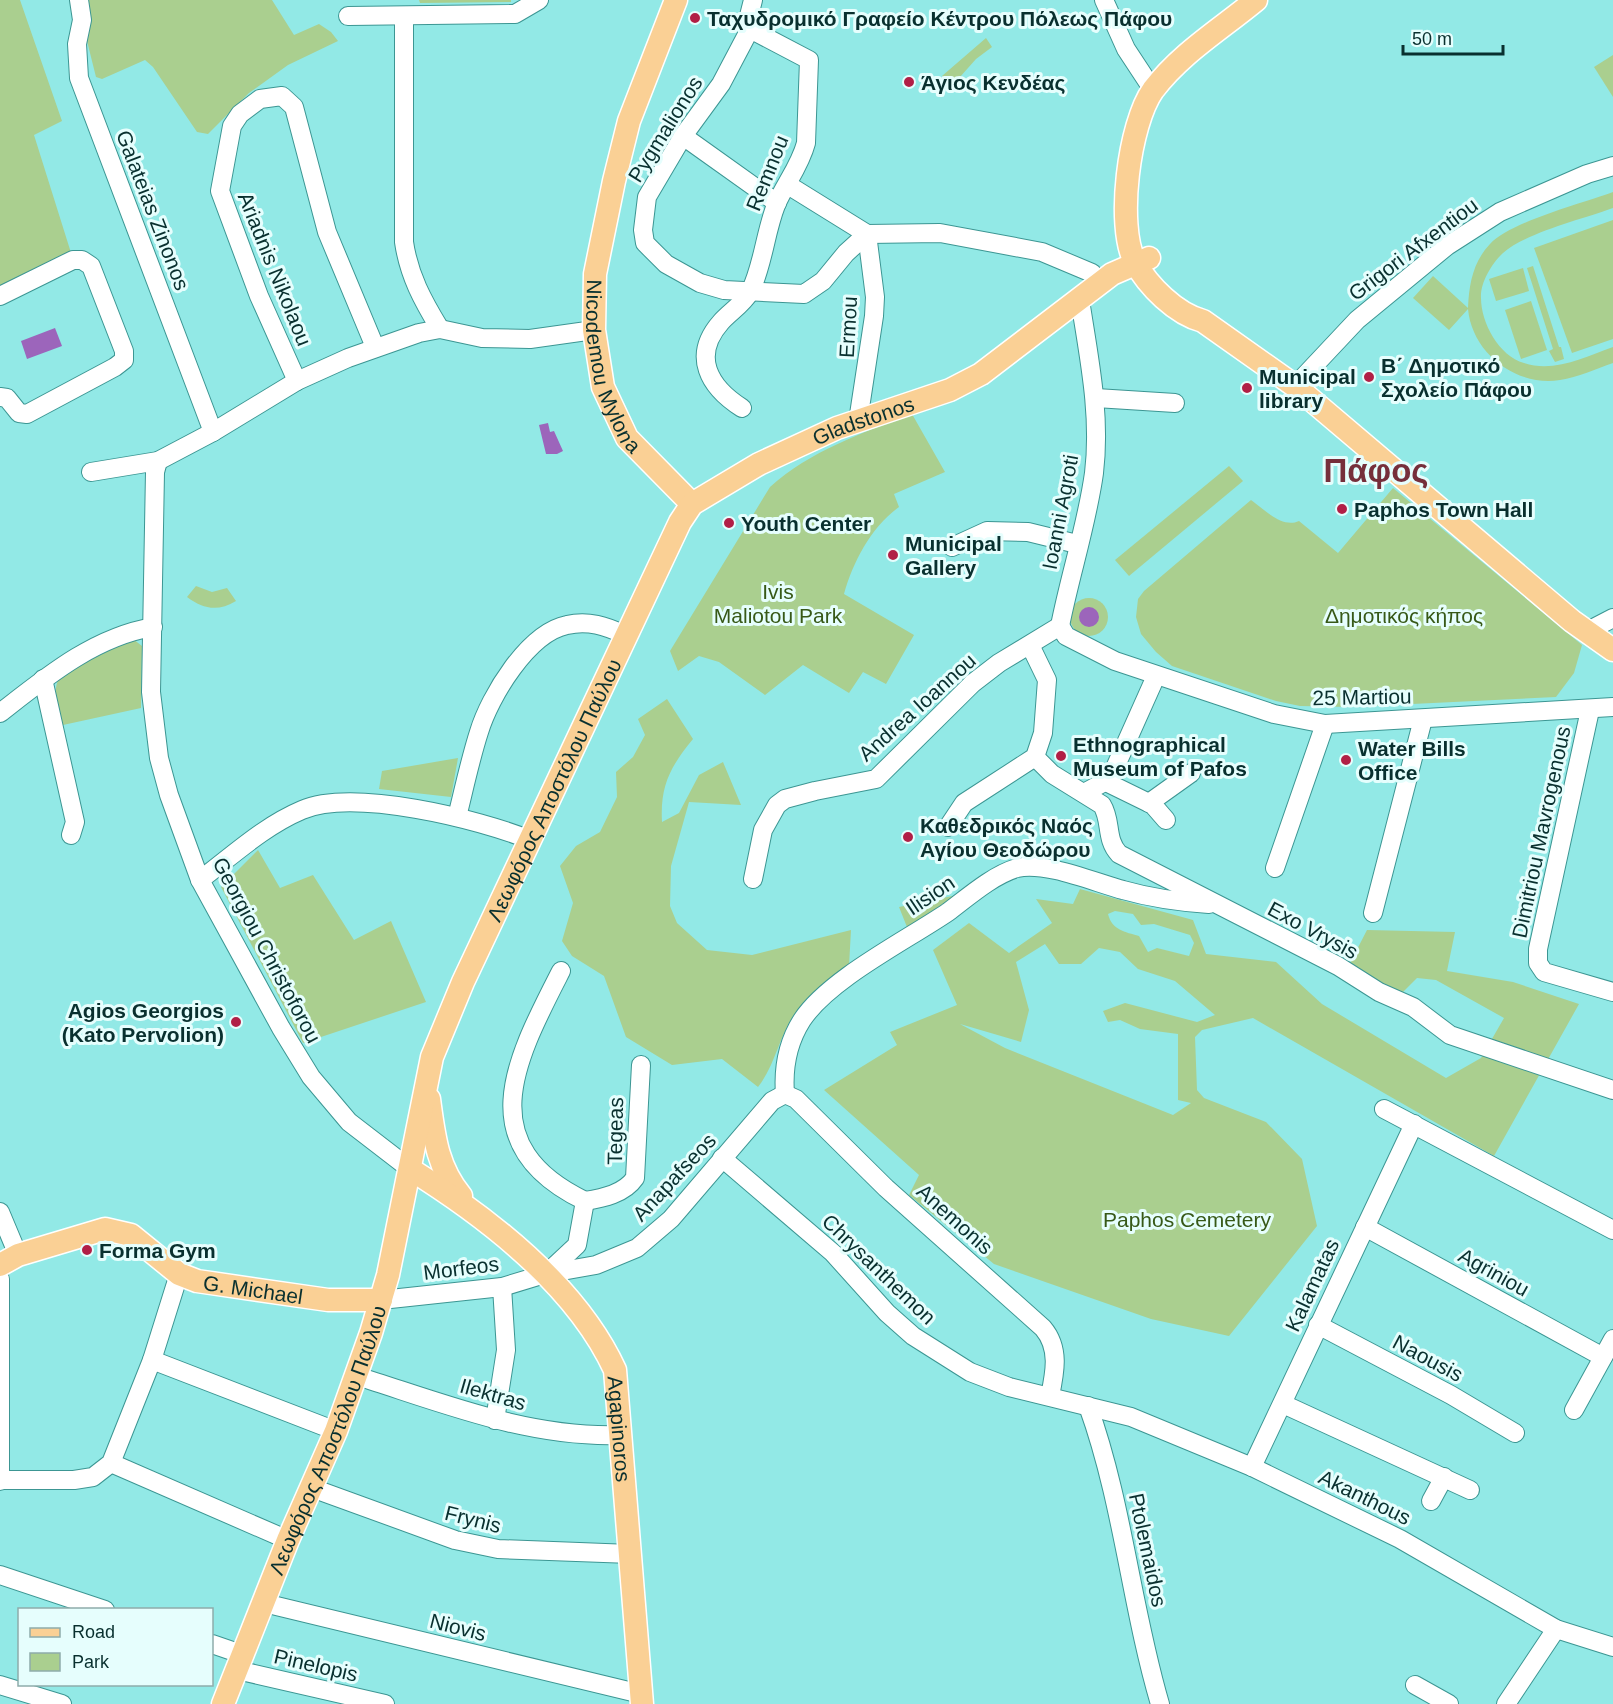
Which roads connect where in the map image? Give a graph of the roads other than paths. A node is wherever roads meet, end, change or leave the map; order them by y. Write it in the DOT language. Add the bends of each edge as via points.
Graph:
graph roads {
  1 [pos="79,0"];
  2 [pos="539,0"];
  3 [pos="676,0"];
  4 [pos="753,0"];
  5 [pos="1104,0"];
  6 [pos="1256,0"];
  7 [pos="1271,0"];
  8 [pos="348,16"];
  9 [pos="404,16"];
  10 [pos="750,29"];
  11 [pos="1153,90"];
  12 [pos="683,136"];
  13 [pos="1613,166"];
  14 [pos="788,185"];
  15 [pos="777,203"];
  16 [pos="867,234"];
  17 [pos="1140,252"];
  18 [pos="1092,273"];
  19 [pos="749,293"];
  20 [pos="0,296"];
  21 [pos="1080,300"];
  22 [pos="440,329"];
  23 [pos="594,330"];
  24 [pos="1032,335"];
  25 [pos="375,347"];
  26 [pos="297,381"];
  27 [pos="1295,386"];
  28 [pos="0,397"];
  29 [pos="1096,398"];
  30 [pos="1175,403"];
  31 [pos="742,408"];
  32 [pos="858,421"];
  33 [pos="213,432"];
  34 [pos="158,461"];
  35 [pos="91,472"];
  36 [pos="692,504"];
  37 [pos="1077,544"];
  38 [pos="952,547"];
  39 [pos="1613,618"];
  40 [pos="1060,626"];
  41 [pos="153,627"];
  42 [pos="1586,632"];
  43 [pos="625,635"];
  44 [pos="1030,645"];
  45 [pos="1613,650"];
  46 [pos="1156,676"];
  47 [pos="44,679"];
  48 [pos="1613,707"];
  49 [pos="1590,710"];
  50 [pos="0,713"];
  51 [pos="1423,719"];
  52 [pos="1325,724"];
  53 [pos="1035,757"];
  54 [pos="1191,773"];
  55 [pos="1106,782"];
  56 [pos="1084,793"];
  57 [pos="1149,802"];
  58 [pos="457,817"];
  59 [pos="1166,820"];
  60 [pos="948,827"];
  61 [pos="71,835"];
  62 [pos="530,840"];
  63 [pos="1275,868"];
  64 [pos="753,879"];
  65 [pos="200,880"];
  66 [pos="1216,904"];
  67 [pos="1373,913"];
  68 [pos="561,971"];
  69 [pos="1613,992"];
  70 [pos="641,1065"];
  71 [pos="426,1080"];
  72 [pos="1613,1090"];
  73 [pos="785,1094"];
  74 [pos="1384,1109"];
  75 [pos="1414,1124"];
  76 [pos="722,1158"];
  77 [pos="410,1170"];
  78 [pos="585,1201"];
  79 [pos="472,1210"];
  80 [pos="0,1212"];
  81 [pos="1365,1227"];
  82 [pos="1613,1230"];
  83 [pos="9,1260"];
  84 [pos="179,1274"];
  85 [pos="545,1274"];
  86 [pos="0,1279"];
  87 [pos="502,1287"];
  88 [pos="379,1308"];
  89 [pos="1318,1325"];
  90 [pos="1613,1339"];
  91 [pos="1603,1358"];
  92 [pos="152,1360"];
  93 [pos="357,1376"];
  94 [pos="1050,1396"];
  95 [pos="1283,1404"];
  96 [pos="1088,1406"];
  97 [pos="1574,1410"];
  98 [pos="495,1420"];
  99 [pos="336,1431"];
  100 [pos="1515,1433"];
  101 [pos="620,1435"];
  102 [pos="111,1463"];
  103 [pos="1252,1467"];
  104 [pos="1444,1477"];
  105 [pos="0,1481"];
  106 [pos="312,1488"];
  107 [pos="1470,1490"];
  108 [pos="1431,1501"];
  109 [pos="288,1540"];
  110 [pos="631,1554"];
  111 [pos="0,1575"];
  112 [pos="264,1603"];
  113 [pos="99,1608"];
  114 [pos="1556,1629"];
  115 [pos="213,1645"];
  116 [pos="1613,1647"];
  117 [pos="241,1662"];
  118 [pos="0,1685"];
  119 [pos="1415,1685"];
  120 [pos="641,1699"];
  121 [pos="62,1704"];
  122 [pos="223,1704"];
  123 [pos="385,1704"];
  124 [pos="1160,1704"];
  125 [pos="1449,1704"];
  126 [pos="1506,1704"];
  1 -- 33 [label="street, Galateias Zinonos" via="79,78"];
  2 -- 9 [label="street" via="515,14"];
  3 -- 23 [label="main road, Nicodemou Mylona" via="630,121 614,181 594,284"];
  4 -- 10 [label="street, Pygmalionos"];
  5 -- 11 [label="street" via="1126,49"];
  6 -- 11 [label="main road" via="1190,51"];
  7 -- 17 [label="main road" via="1198,61 1156,109 1142,152"];
  8 -- 9 [label="street"];
  9 -- 22 [label="street" via="404,242 415,285"];
  10 -- 12 [label="street, Pygmalionos" via="721,84"];
  10 -- 14 [label="street, Remnou" via="809,60 806,143"];
  11 -- 17 [label="main road" via="1136,124 1130,147 1128,198"];
  12 -- 15 [label="street"];
  12 -- 19 [label="street, Pygmalionos" via="647,197 642,230 645,243 678,273 724,290"];
  13 -- 27 [label="street, Grigori Afxentiou" via="1500,212 1447,246 1357,320"];
  14 -- 15 [label="street, Remnou"];
  14 -- 16 [label="street"];
  15 -- 19 [label="street, Remnou"];
  16 -- 18 [label="street" via="940,233 1042,252"];
  16 -- 19 [label="street" via="823,281 804,294"];
  16 -- 32 [label="street, Ermou" via="875,297"];
  17 -- 18 [label="main road, Gladstonos"];
  17 -- 21 [label="main road, Gladstonos"];
  17 -- 27 [label="main road" via="1203,321"];
  18 -- 24 [label="main road, Gladstonos"];
  19 -- 31 [label="street" via="712,336 706,363 717,388"];
  20 -- 28 [label="street" via="73,260 82,260 91,266 124,351 124,360 115,367 27,414 19,413 7,398"];
  21 -- 24 [label="main road, Gladstonos"];
  21 -- 29 [label="street, Ioanni Agroti"];
  22 -- 23 [label="street" via="482,338 520,339"];
  22 -- 25 [label="street"];
  23 -- 36 [label="main road, Nicodemou Mylona" via="603,387 627,438"];
  24 -- 32 [label="main road, Gladstonos" via="981,374 950,390"];
  25 -- 26 [label="street"];
  25 -- 26 [label="street, Ariadnis Nikolaou" via="327,232 294,106 282,96 260,99 240,114 232,126 220,190 259,296"];
  26 -- 33 [label="street"];
  27 -- 42 [label="main road"];
  29 -- 30 [label="street"];
  29 -- 37 [label="street, Ioanni Agroti" via="1094,475"];
  32 -- 36 [label="main road, Gladstonos" via="759,464"];
  33 -- 34 [label="street"];
  34 -- 35 [label="street"];
  34 -- 41 [label="street, Georgiou Christoforou"];
  36 -- 43 [label="main road, Λεωφόρος Αποστόλου Παύλου"];
  37 -- 38 [label="street" via="1028,532 987,531"];
  37 -- 40 [label="street, Ioanni Agroti"];
  39 -- 42 [label="street"];
  40 -- 44 [label="street, Andrea Ioannou"];
  40 -- 46 [label="street, 25 Martiou" via="1066,636 1090,651"];
  41 -- 47 [label="street" via="103,641"];
  41 -- 65 [label="street, Georgiou Christoforou" via="151,692 159,758"];
  42 -- 45 [label="main road"];
  43 -- 58 [label="street" via="599,624 584,623 565,625 540,637 501,684 479,730"];
  43 -- 62 [label="main road, Λεωφόρος Αποστόλου Παύλου"];
  44 -- 53 [label="street" via="1047,680 1043,733"];
  44 -- 64 [label="street, Andrea Ioannou" via="973,683 876,778 785,799 769,815"];
  46 -- 52 [label="street, 25 Martiou" via="1274,714"];
  46 -- 55 [label="street"];
  47 -- 50 [label="street"];
  47 -- 61 [label="street" via="75,822"];
  48 -- 49 [label="street, 25 Martiou"];
  49 -- 51 [label="street, 25 Martiou"];
  49 -- 69 [label="street, Dimitriou Mavrogenous" via="1538,963 1544,972"];
  51 -- 52 [label="street, 25 Martiou"];
  51 -- 67 [label="street"];
  52 -- 63 [label="street"];
  53 -- 56 [label="street, Exo Vrysis" via="1052,774"];
  53 -- 60 [label="street" via="964,802"];
  54 -- 57 [label="street"];
  55 -- 56 [label="street"];
  55 -- 57 [label="street"];
  56 -- 66 [label="street, Exo Vrysis" via="1104,808 1109,839 1119,854"];
  57 -- 59 [label="street"];
  58 -- 62 [label="street"];
  58 -- 65 [label="street" via="360,804 328,803 304,808 262,833"];
  62 -- 71 [label="main road, Λεωφόρος Αποστόλου Παύλου" via="450,1011"];
  65 -- 77 [label="street, Georgiou Christoforou" via="310,1077 349,1122"];
  66 -- 72 [label="street, Exo Vrysis" via="1413,1007 1450,1035"];
  66 -- 73 [label="street, Ilision" via="1182,902 1049,870 1017,868 979,888 896,944 812,1008 797,1030 787,1057"];
  68 -- 78 [label="street" via="519,1058 513,1091 514,1117 526,1157 542,1176"];
  70 -- 78 [label="street, Tegeas" via="635,1178 630,1186 613,1194"];
  71 -- 77 [label="main road, Λεωφόρος Αποστόλου Παύλου"];
  71 -- 79 [label="main road" via="436,1152 449,1182"];
  73 -- 76 [label="street, Anapafseos" via="772,1101"];
  73 -- 94 [label="street, Anemonis" via="796,1099 886,1188 1043,1328 1055,1350"];
  74 -- 75 [label="street"];
  75 -- 81 [label="street, Kalamatas"];
  75 -- 82 [label="street"];
  76 -- 85 [label="street, Anapafseos" via="671,1220 637,1248 596,1265"];
  76 -- 94 [label="street, Chrysanthemon" via="833,1253 913,1336 989,1380"];
  77 -- 79 [label="main road"];
  77 -- 88 [label="main road, Λεωφόρος Αποστόλου Παύλου"];
  78 -- 85 [label="street" via="577,1245"];
  79 -- 85 [label="main road, Agapinoros"];
  80 -- 83 [label="street"];
  81 -- 89 [label="street, Kalamatas"];
  81 -- 91 [label="street, Agriniou"];
  83 -- 84 [label="main road" via="93,1230 118,1230 142,1242"];
  84 -- 88 [label="main road, G. Michael" via="222,1286"];
  84 -- 92 [label="street"];
  85 -- 87 [label="street, Morfeos"];
  85 -- 101 [label="main road, Agapinoros" via="581,1311 606,1350 615,1370"];
  86 -- 105 [label="street"];
  87 -- 88 [label="street, Morfeos"];
  87 -- 98 [label="street" via="507,1350"];
  88 -- 93 [label="main road, Λεωφόρος Αποστόλου Παύλου"];
  89 -- 95 [label="street, Kalamatas"];
  89 -- 100 [label="street, Naousis"];
  90 -- 91 [label="street"];
  91 -- 97 [label="street"];
  92 -- 99 [label="street"];
  92 -- 102 [label="street"];
  93 -- 98 [label="street, Ilektras"];
  93 -- 99 [label="main road, Λεωφόρος Αποστόλου Παύλου"];
  94 -- 96 [label="street, Chrysanthemon"];
  95 -- 103 [label="street, Kalamatas"];
  95 -- 104 [label="street"];
  96 -- 103 [label="street, Akanthous" via="1131,1416"];
  96 -- 124 [label="street, Ptolemaidos" via="1121,1527"];
  98 -- 101 [label="street, Ilektras" via="545,1432"];
  99 -- 106 [label="main road, Λεωφόρος Αποστόλου Παύλου"];
  101 -- 110 [label="main road, Agapinoros"];
  102 -- 105 [label="street" via="93,1477"];
  102 -- 109 [label="street"];
  103 -- 114 [label="street, Akanthous" via="1400,1539"];
  104 -- 107 [label="street"];
  104 -- 108 [label="street"];
  106 -- 109 [label="main road, Λεωφόρος Αποστόλου Παύλου"];
  106 -- 110 [label="street, Frynis" via="455,1540 498,1549"];
  109 -- 112 [label="main road, Λεωφόρος Αποστόλου Παύλου"];
  110 -- 120 [label="main road, Agapinoros"];
  111 -- 113 [label="street"];
  112 -- 117 [label="main road, Λεωφόρος Αποστόλου Παύλου"];
  112 -- 120 [label="street, Niovis"];
  114 -- 116 [label="street, Akanthous"];
  114 -- 126 [label="street"];
  115 -- 117 [label="street, Pinelopis"];
  117 -- 122 [label="main road, Λεωφόρος Αποστόλου Παύλου"];
  117 -- 123 [label="street, Pinelopis"];
  118 -- 121 [label="street"];
  119 -- 125 [label="street"];
}
